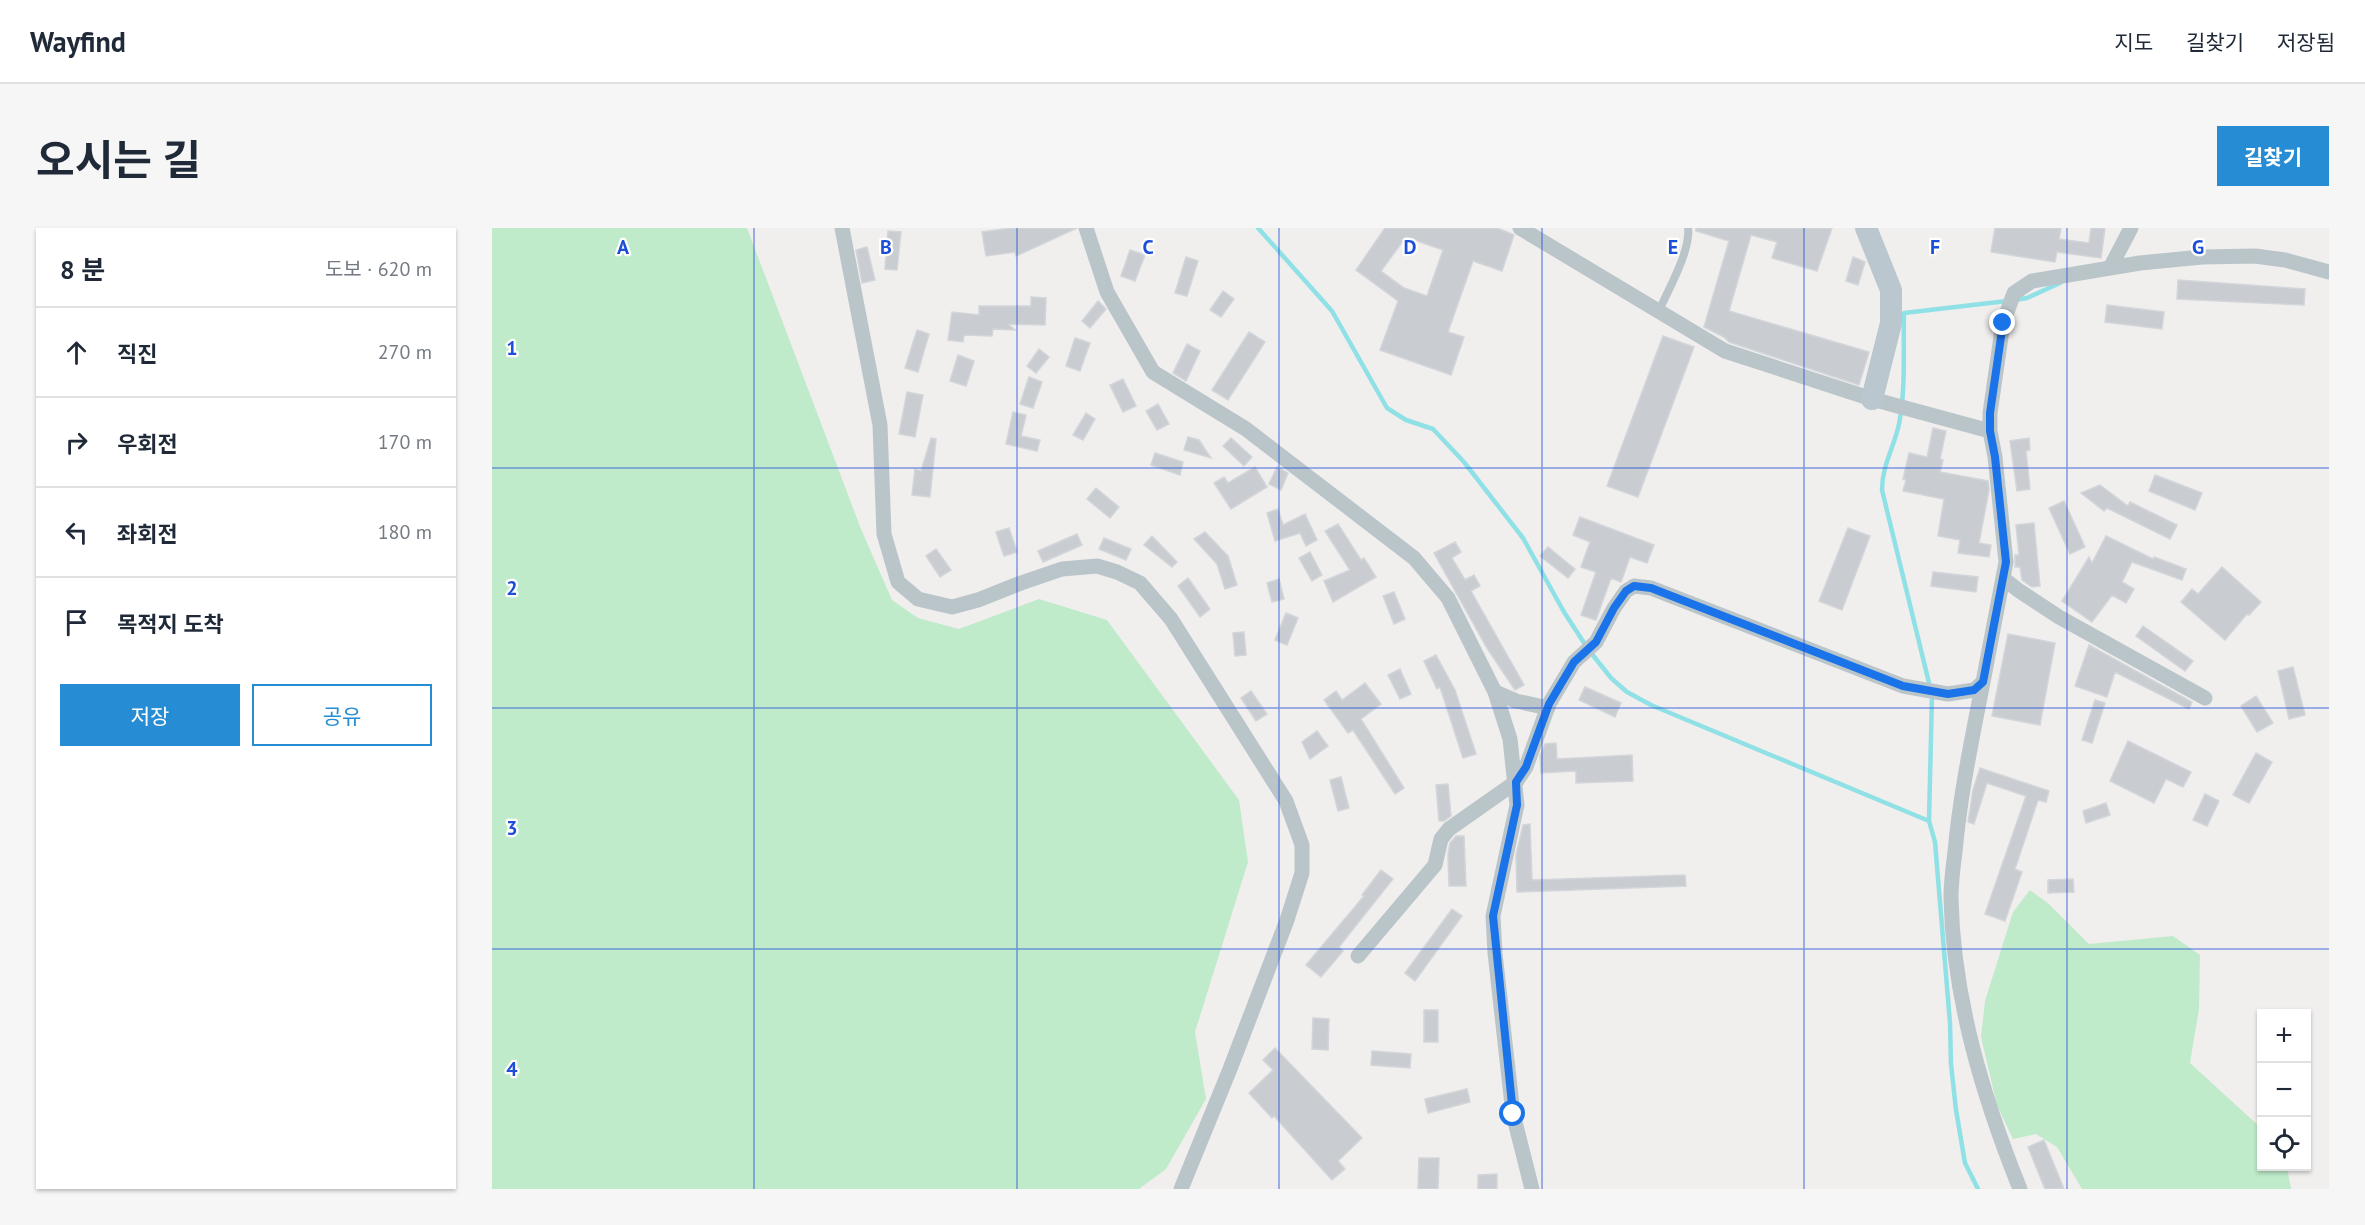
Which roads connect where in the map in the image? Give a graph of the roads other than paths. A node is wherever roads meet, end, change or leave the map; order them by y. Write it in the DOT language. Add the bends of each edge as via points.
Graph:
graph roads {
  1 [pos="842,228"];
  2 [pos="1086,228"];
  3 [pos="1520,228"];
  4 [pos="1688,228"];
  5 [pos="1866,228"];
  6 [pos="2131,228"];
  7 [pos="2110,268"];
  8 [pos="2329,272"];
  9 [pos="1659,311"];
  10 [pos="1872,399"];
  11 [pos="1990,431"];
  12 [pos="2002,578"];
  13 [pos="1983,682"];
  14 [pos="1495,692"];
  15 [pos="2205,698"];
  16 [pos="1548,708"];
  17 [pos="1516,782"];
  18 [pos="1358,957"];
  19 [pos="1181,1189"];
  20 [pos="1532,1189"];
  21 [pos="2020,1189"];
  1 -- 19 [label="street" via="880,424 884,534 898,582 918,599 952,607 1062,569 1097,566 1140,583 1171,619 1286,801 1302,845 1302,873 1287,920"];
  2 -- 14 [label="street" via="1107,292 1153,372 1246,429 1414,558 1448,598"];
  3 -- 9 [label="street"];
  4 -- 9 [label="lane" via="1683,255"];
  5 -- 10 [label="street" via="1892,290 1892,323"];
  6 -- 7 [label="street"];
  7 -- 8 [label="street" via="2202,256 2255,256"];
  7 -- 11 [label="street" via="2032,280 2014,293 2003,323"];
  9 -- 10 [label="street" via="1725,351"];
  10 -- 11 [label="street"];
  11 -- 12 [label="street" via="2004,535 2006,562"];
  12 -- 13 [label="street"];
  12 -- 15 [label="street" via="2059,617"];
  13 -- 16 [label="street" via="1974,690 1948,694 1903,686 1651,588 1634,586 1614,608 1596,642 1574,662"];
  13 -- 21 [label="street" via="1959,806 1951,896 1953,930 1956,965 1977,1067"];
  14 -- 16 [label="street"];
  14 -- 17 [label="street" via="1510,739"];
  16 -- 17 [label="street" via="1526,767"];
  17 -- 18 [label="street" via="1449,829 1441,839 1435,865"];
  17 -- 20 [label="street" via="1517,805 1493,916 1513,1114"];
}
